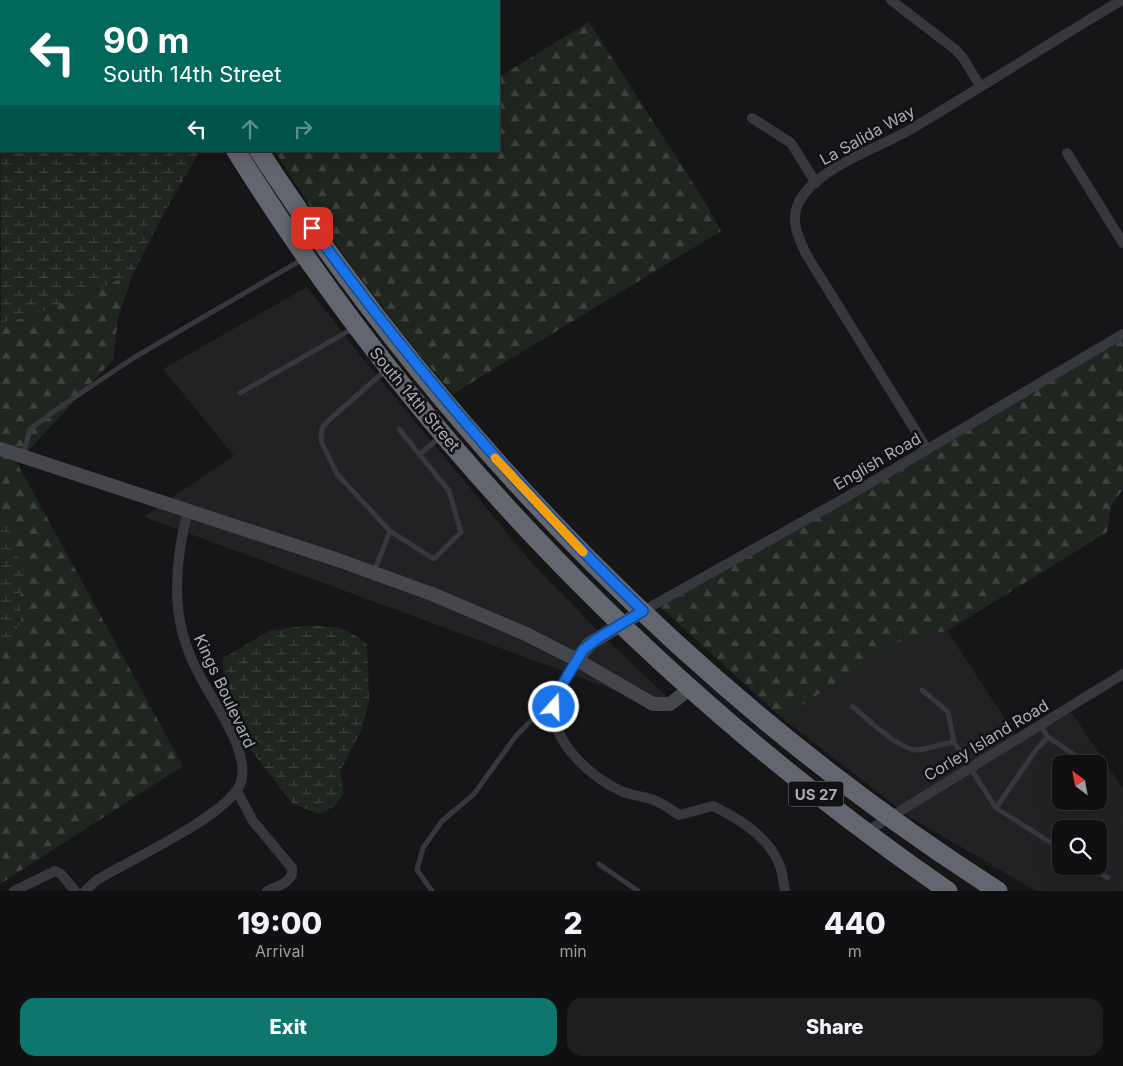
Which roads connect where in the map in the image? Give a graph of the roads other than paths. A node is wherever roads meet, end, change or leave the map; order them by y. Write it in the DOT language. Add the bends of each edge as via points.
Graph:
graph roads {
  1 [pos="891,0"];
  2 [pos="1122,0"];
  3 [pos="980,86"];
  4 [pos="752,118"];
  5 [pos="237,152"];
  6 [pos="260,152"];
  7 [pos="1066,153"];
  8 [pos="816,182"];
  9 [pos="1123,243"];
  10 [pos="307,257"];
  11 [pos="341,268"];
  12 [pos="357,326"];
  13 [pos="1123,334"];
  14 [pos="389,367"];
  15 [pos="240,393"];
  16 [pos="398,429"];
  17 [pos="444,434"];
  18 [pos="0,449"];
  19 [pos="927,450"];
  20 [pos="420,455"];
  21 [pos="23,456"];
  22 [pos="188,510"];
  23 [pos="390,531"];
  24 [pos="373,573"];
  25 [pos="643,611"];
  26 [pos="621,624"];
  27 [pos="577,660"];
  28 [pos="1123,674"];
  29 [pos="691,688"];
  30 [pos="922,690"];
  31 [pos="556,695"];
  32 [pos="852,706"];
  33 [pos="1040,725"];
  34 [pos="1048,737"];
  35 [pos="954,742"];
  36 [pos="1075,755"];
  37 [pos="969,766"];
  38 [pos="237,791"];
  39 [pos="996,808"];
  40 [pos="889,817"];
  41 [pos="866,832"];
  42 [pos="1052,843"];
  43 [pos="599,864"];
  44 [pos="1103,875"];
  45 [pos="1108,878"];
  46 [pos="14,891"];
  47 [pos="75,891"];
  48 [pos="85,891"];
  49 [pos="267,891"];
  50 [pos="432,891"];
  51 [pos="638,891"];
  52 [pos="785,891"];
  53 [pos="948,891"];
  54 [pos="998,891"];
  1 -- 3 [label="street" via="956,50"];
  2 -- 3 [label="street, La Salida Way"];
  3 -- 8 [label="street, La Salida Way"];
  4 -- 8 [label="street" via="790,143"];
  5 -- 10 [label="highway, South 14th Street / US 27"];
  6 -- 11 [label="highway, South 14th Street / US 27"];
  7 -- 9 [label="street"];
  8 -- 19 [label="street, La Salida Way" via="798,205 796,232 820,277"];
  10 -- 11 [label="highway" via="315,255"];
  10 -- 12 [label="highway, South 14th Street / US 27"];
  10 -- 21 [label="lane" via="135,356 53,412 30,429"];
  11 -- 25 [label="highway, South 14th Street / US 27" via="476,437 544,512"];
  12 -- 14 [label="highway, South 14th Street / US 27"];
  12 -- 15 [label="lane"];
  13 -- 19 [label="street, English Road"];
  14 -- 17 [label="highway, South 14th Street / US 27"];
  14 -- 23 [label="lane" via="328,421 322,428 321,441 337,474"];
  16 -- 20 [label="lane"];
  17 -- 20 [label="lane"];
  17 -- 26 [label="highway, South 14th Street / US 27" via="529,529"];
  18 -- 21 [label="street"];
  19 -- 25 [label="street, English Road"];
  20 -- 23 [label="lane" via="450,491 461,532 434,558"];
  21 -- 22 [label="street"];
  22 -- 24 [label="street"];
  22 -- 38 [label="street, Kings Boulevard" via="177,566 179,615 188,650 239,751 242,778"];
  23 -- 24 [label="lane"];
  24 -- 27 [label="street" via="487,616"];
  25 -- 26 [label="street"];
  25 -- 40 [label="highway, US 27" via="751,708"];
  26 -- 27 [label="street" via="589,644"];
  26 -- 29 [label="highway, US 27"];
  27 -- 29 [label="street" via="654,704 670,704"];
  27 -- 31 [label="street"];
  28 -- 33 [label="street, Corley Island Road"];
  29 -- 41 [label="highway, US 27" via="776,762"];
  30 -- 35 [label="lane" via="948,712"];
  31 -- 50 [label="lane" via="516,736 474,794 442,821 423,848 417,870"];
  31 -- 52 [label="street" via="554,713 557,723 565,744 579,763 605,783 656,801 679,815 713,806 730,814 767,844 779,864"];
  32 -- 35 [label="lane" via="909,748 918,751"];
  33 -- 34 [label="lane"];
  33 -- 37 [label="street, Corley Island Road"];
  34 -- 36 [label="lane"];
  34 -- 39 [label="lane"];
  35 -- 37 [label="lane"];
  37 -- 39 [label="lane"];
  37 -- 40 [label="street, Corley Island Road"];
  38 -- 48 [label="street" via="219,808 97,880"];
  38 -- 49 [label="street" via="253,821 293,871 288,881"];
  39 -- 42 [label="lane"];
  40 -- 41 [label="street, Corley Island Road"];
  40 -- 54 [label="highway, US 27"];
  41 -- 53 [label="highway, US 27"];
  43 -- 51 [label="lane"];
  44 -- 45 [label="lane"];
  46 -- 47 [label="street" via="55,871"];
}
